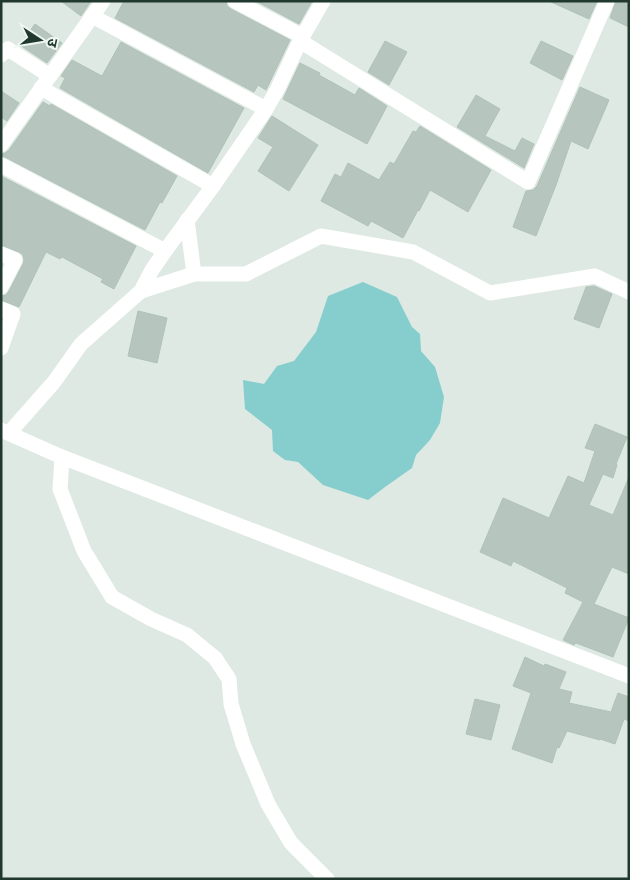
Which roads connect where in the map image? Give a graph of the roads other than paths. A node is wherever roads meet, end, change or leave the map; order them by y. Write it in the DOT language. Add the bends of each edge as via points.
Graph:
graph roads {
  1 [pos="103,1"];
  2 [pos="235,1"];
  3 [pos="323,1"];
  4 [pos="607,1"];
  5 [pos="92,16"];
  6 [pos="301,39"];
  7 [pos="1,55"];
  8 [pos="46,82"];
  9 [pos="266,109"];
  10 [pos="1,145"];
  11 [pos="1,165"];
  12 [pos="213,186"];
  13 [pos="187,220"];
  14 [pos="165,251"];
  15 [pos="1,254"];
  16 [pos="194,274"];
  17 [pos="1,287"];
  18 [pos="141,291"];
  19 [pos="629,292"];
  20 [pos="1,309"];
  21 [pos="1,348"];
  22 [pos="5,432"];
  23 [pos="62,457"];
  24 [pos="629,676"];
  25 [pos="327,879"];
  1 -- 5 [label="street"];
  2 -- 6 [label="street"];
  3 -- 6 [label="street"];
  4 -- 6 [label="street" via="528,182"];
  5 -- 8 [label="street"];
  5 -- 9 [label="street"];
  6 -- 9 [label="street"];
  7 -- 8 [label="street" via="8,49"];
  8 -- 10 [label="street"];
  8 -- 12 [label="street"];
  9 -- 12 [label="street"];
  11 -- 14 [label="street"];
  12 -- 13 [label="street"];
  13 -- 14 [label="street"];
  13 -- 16 [label="street"];
  14 -- 18 [label="street"];
  15 -- 17 [label="street" via="14,260"];
  16 -- 18 [label="street"];
  16 -- 19 [label="street" via="246,274 321,236 413,252 490,293 595,276"];
  18 -- 22 [label="street" via="81,344 54,382"];
  20 -- 21 [label="street" via="13,314"];
  22 -- 23 [label="street"];
  23 -- 24 [label="street"];
  23 -- 25 [label="street" via="60,489 84,551 112,597 187,635 215,658 229,679 231,704 243,744 268,804 292,843"];
}
